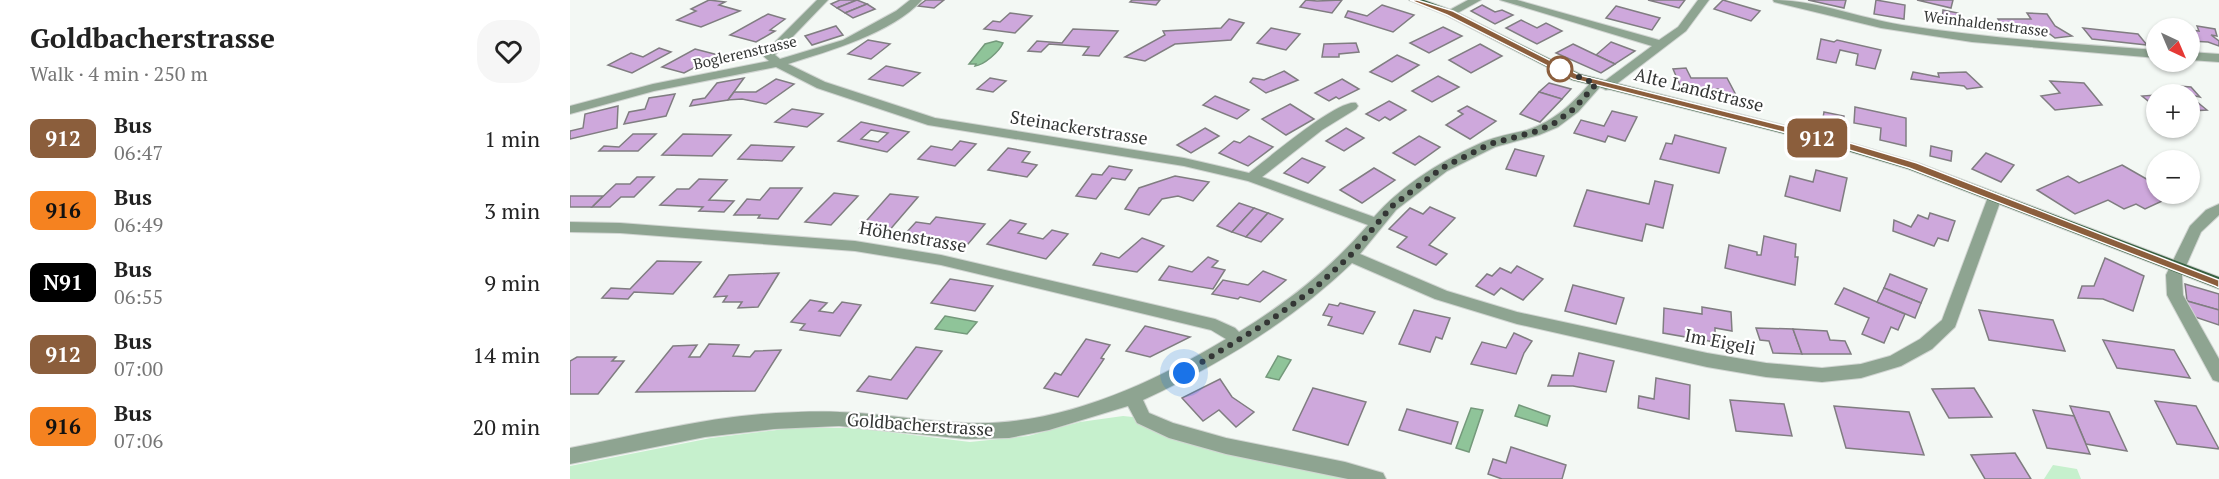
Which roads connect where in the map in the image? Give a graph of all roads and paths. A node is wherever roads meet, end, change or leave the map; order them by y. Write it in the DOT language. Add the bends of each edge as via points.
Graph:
graph roads {
  1 [pos="824,0"];
  2 [pos="917,0"];
  3 [pos="1414,0"];
  4 [pos="1476,0"];
  5 [pos="1505,0"];
  6 [pos="1704,0"];
  7 [pos="1778,0"];
  8 [pos="1450,13"];
  9 [pos="1663,45"];
  10 [pos="2146,53"];
  11 [pos="2200,57"];
  12 [pos="2219,58"];
  13 [pos="778,63"];
  14 [pos="1601,85"];
  15 [pos="1352,106"];
  16 [pos="570,110"];
  17 [pos="1252,178"];
  18 [pos="1995,197"];
  19 [pos="2219,210"];
  20 [pos="1376,223"];
  21 [pos="570,227"];
  22 [pos="1350,256"];
  23 [pos="2179,267"];
  24 [pos="2219,283"];
  25 [pos="1237,341"];
  26 [pos="2219,375"];
  27 [pos="1132,397"];
  28 [pos="570,456"];
  29 [pos="1376,479"];
  1 -- 13 [label="street" via="768,55"];
  2 -- 13 [label="street, Boglerenstrasse" via="847,42"];
  3 -- 8 [label="main road, Alte Landstrasse"];
  4 -- 8 [label="street"];
  5 -- 9 [label="street"];
  6 -- 9 [label="street, Goldbacherstrasse" via="1682,29"];
  7 -- 10 [label="street, Weinhaldenstrasse" via="1881,25 1971,39"];
  8 -- 14 [label="main road, Alte Landstrasse" via="1568,73"];
  9 -- 14 [label="street, Goldbacherstrasse"];
  11 -- 12 [label="street"];
  13 -- 16 [label="street, Boglerenstrasse" via="653,88"];
  13 -- 17 [label="street, Steinackerstrasse" via="821,85 933,122 1184,162"];
  14 -- 18 [label="main road, Alte Landstrasse" via="1829,141 1913,166"];
  14 -- 20 [label="street, Goldbacherstrasse" via="1553,124 1490,144 1442,168"];
  15 -- 17 [label="street" via="1317,127"];
  17 -- 20 [label="street, Steinackerstrasse"];
  18 -- 22 [label="street, Im Eigeli" via="1949,323 1926,344 1894,361 1861,371 1822,375 1707,360 1517,318 1441,295"];
  18 -- 23 [label="main road, Alte Landstrasse"];
  19 -- 23 [label="street" via="2195,230"];
  20 -- 22 [label="street, Goldbacherstrasse"];
  21 -- 25 [label="street, Höhenstrasse" via="855,246 941,261 1215,325"];
  22 -- 25 [label="street, Goldbacherstrasse" via="1300,299"];
  23 -- 24 [label="main road, Alte Landstrasse"];
  23 -- 26 [label="street" via="2174,275 2175,295"];
  25 -- 27 [label="street, Goldbacherstrasse" via="1184,373"];
  27 -- 28 [label="street, Goldbacherstrasse" via="1009,430 966,431 839,419 774,421 705,429"];
  27 -- 29 [label="street" via="1143,418 1169,430"];
}
